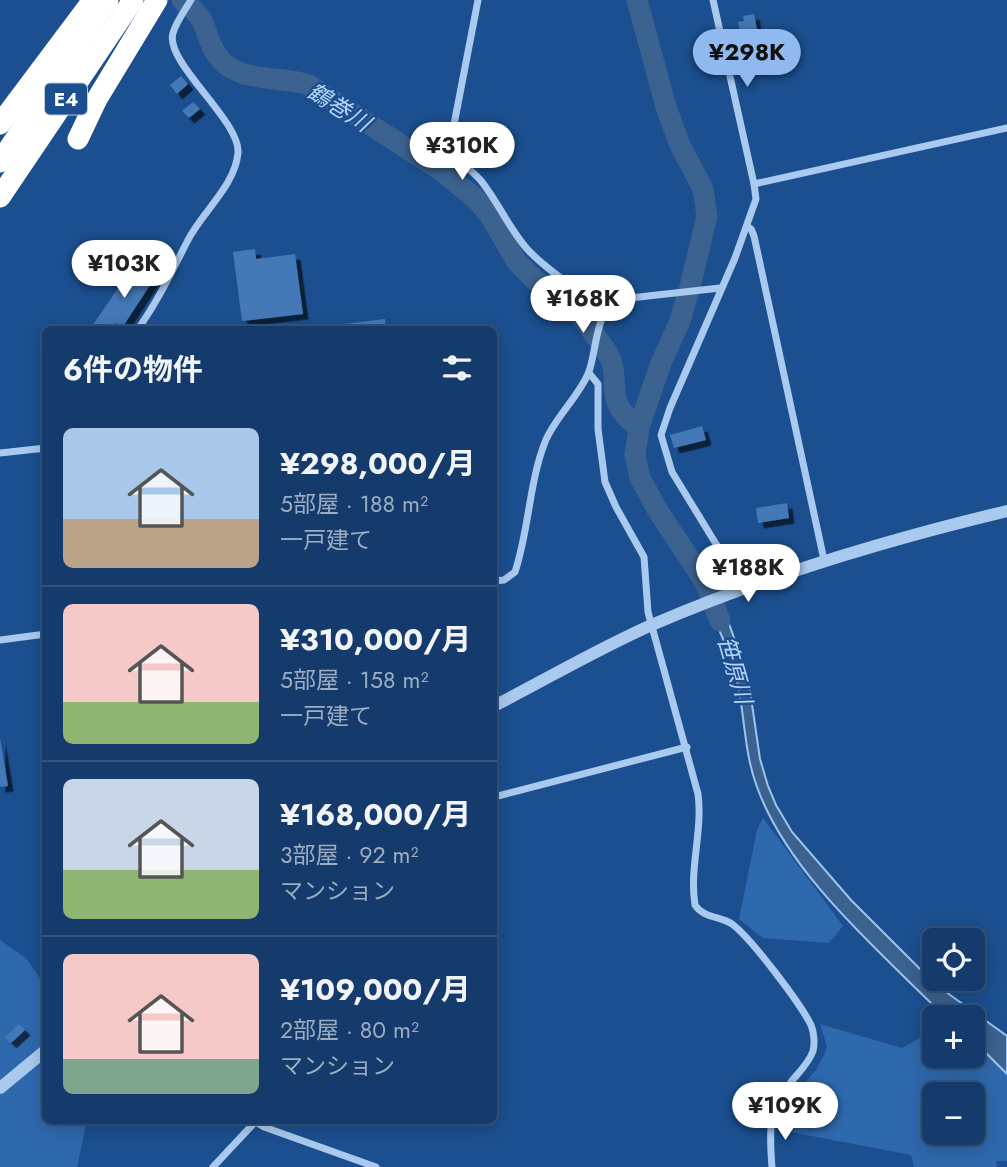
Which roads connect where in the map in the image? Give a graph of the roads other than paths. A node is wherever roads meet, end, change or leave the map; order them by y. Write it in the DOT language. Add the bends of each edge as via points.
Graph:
graph roads {
  1 [pos="93,0"];
  2 [pos="108,0"];
  3 [pos="133,0"];
  4 [pos="157,0"];
  5 [pos="191,0"];
  6 [pos="478,0"];
  7 [pos="713,0"];
  8 [pos="0,124"];
  9 [pos="1007,128"];
  10 [pos="78,139"];
  11 [pos="0,162"];
  12 [pos="754,184"];
  13 [pos="0,197"];
  14 [pos="747,226"];
  15 [pos="720,288"];
  16 [pos="605,313"];
  17 [pos="140,326"];
  18 [pos="590,368"];
  19 [pos="42,448"];
  20 [pos="0,453"];
  21 [pos="1007,511"];
  22 [pos="824,561"];
  23 [pos="497,581"];
  24 [pos="745,587"];
  25 [pos="651,625"];
  26 [pos="42,635"];
  27 [pos="0,640"];
  28 [pos="497,704"];
  29 [pos="687,747"];
  30 [pos="497,796"];
  31 [pos="42,1053"];
  32 [pos="0,1088"];
  33 [pos="254,1124"];
  34 [pos="260,1124"];
  35 [pos="213,1167"];
  36 [pos="376,1167"];
  37 [pos="772,1167"];
  1 -- 8 [label="highway"];
  2 -- 11 [label="highway, E4"];
  3 -- 13 [label="highway, E4"];
  4 -- 10 [label="highway"];
  5 -- 17 [label="street" via="173,33 173,43 234,135 238,153 227,183 188,240"];
  6 -- 16 [label="street" via="453,151 487,189 526,248"];
  7 -- 12 [label="street"];
  9 -- 12 [label="street"];
  12 -- 14 [label="street" via="756,199"];
  14 -- 15 [label="street"];
  14 -- 22 [label="street" via="755,241"];
  15 -- 16 [label="street" via="621,299"];
  15 -- 24 [label="street" via="670,408 662,442 671,472 716,544 742,574"];
  16 -- 18 [label="street"];
  18 -- 23 [label="street" via="546,439 515,572"];
  18 -- 25 [label="street" via="598,384 605,482 644,557"];
  19 -- 20 [label="street"];
  21 -- 22 [label="street"];
  22 -- 24 [label="street"];
  24 -- 25 [label="street"];
  25 -- 28 [label="street"];
  25 -- 29 [label="street"];
  26 -- 27 [label="street"];
  29 -- 30 [label="street"];
  29 -- 37 [label="street" via="701,811 695,905 702,913 732,924 752,945 812,1030 813,1051 808,1062 778,1098 772,1116"];
  31 -- 32 [label="street"];
  33 -- 35 [label="street"];
  34 -- 36 [label="street"];
}
